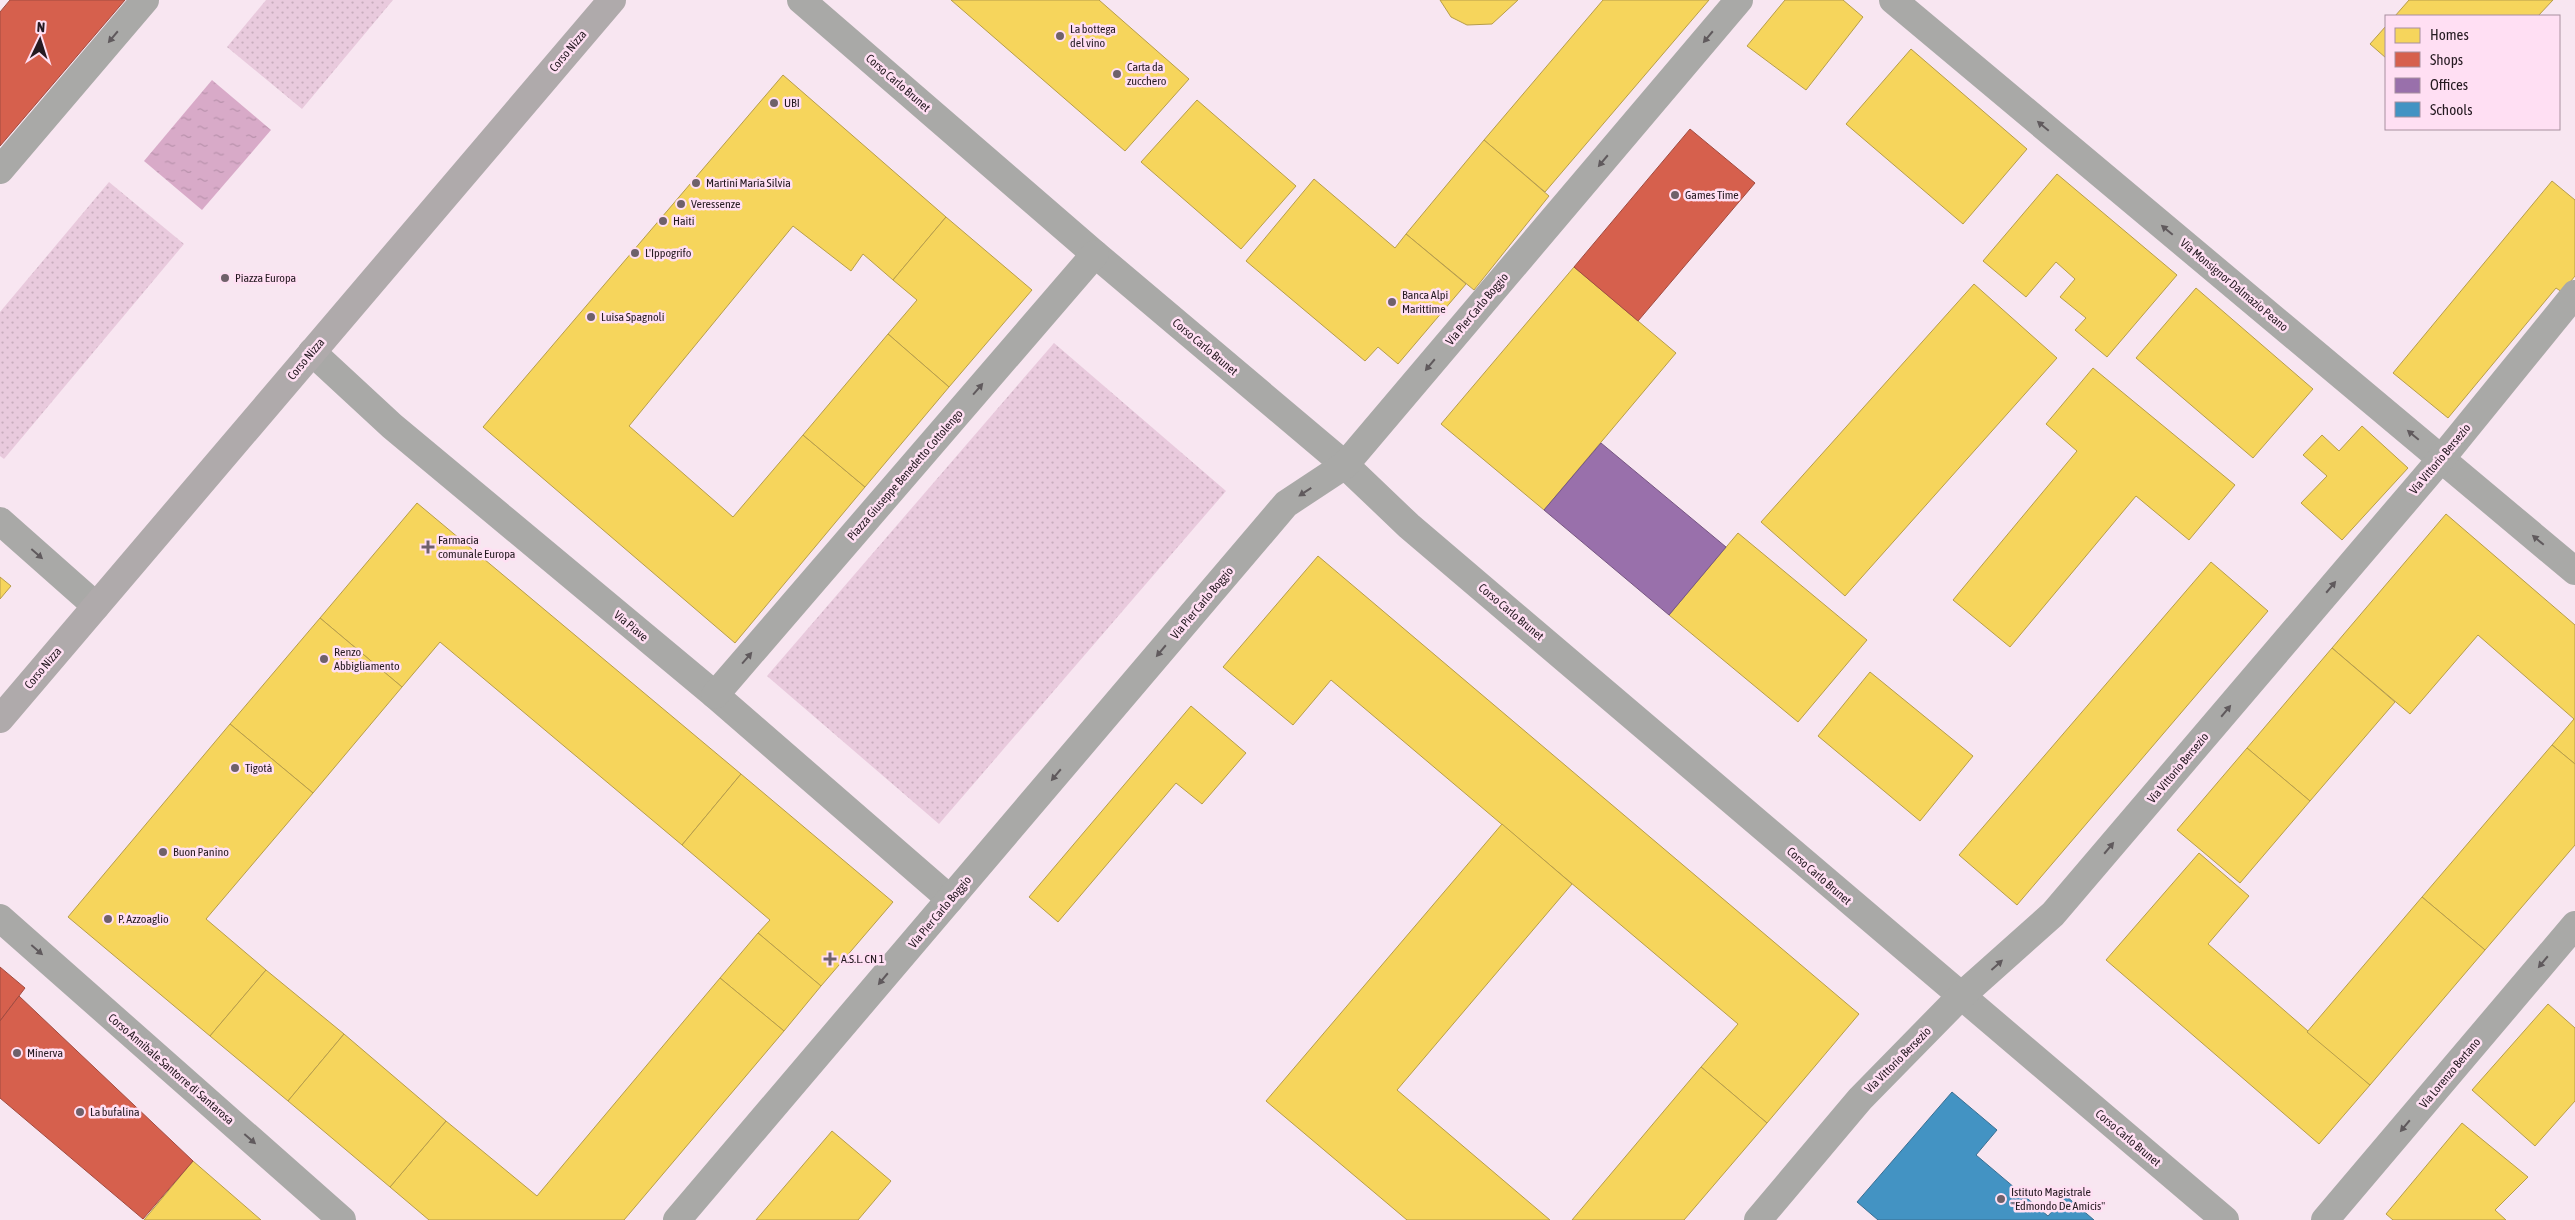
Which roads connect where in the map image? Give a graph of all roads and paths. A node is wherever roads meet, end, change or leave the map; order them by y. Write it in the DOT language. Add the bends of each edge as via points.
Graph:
graph roads {
  1 [pos="145,0"];
  2 [pos="612,0"];
  3 [pos="801,0"];
  4 [pos="1739,0"];
  5 [pos="1893,0"];
  6 [pos="0,170"];
  7 [pos="1095,254"];
  8 [pos="2575,294"];
  9 [pos="312,352"];
  10 [pos="2441,459"];
  11 [pos="1345,465"];
  12 [pos="0,521"];
  13 [pos="2575,571"];
  14 [pos="96,606"];
  15 [pos="715,695"];
  16 [pos="0,719"];
  17 [pos="950,900"];
  18 [pos="0,918"];
  19 [pos="2575,925"];
  20 [pos="1960,997"];
  21 [pos="342,1220"];
  22 [pos="677,1220"];
  23 [pos="1758,1220"];
  24 [pos="2225,1220"];
  25 [pos="2325,1220"];
  1 -- 6 [label="street, one-way"];
  2 -- 9 [label="main road, Corso Nizza"];
  3 -- 7 [label="street, Corso Carlo Brunet"];
  4 -- 11 [label="street, Via Pier Carlo Boggio, one-way"];
  10 -- 5 [label="street, Via Monsignor Dalmazio Peano, one-way"];
  7 -- 11 [label="street, Corso Carlo Brunet"];
  15 -- 7 [label="street, Piazza Giuseppe Benedetto Cottolengo, one-way"];
  8 -- 10 [label="street, Via Vittorio Bersezio"];
  9 -- 14 [label="main road, Corso Nizza"];
  9 -- 15 [label="street, Via Piave" via="392,426"];
  13 -- 10 [label="street, Via Monsignor Dalmazio Peano, one-way"];
  20 -- 10 [label="street, Via Vittorio Bersezio, one-way" via="2053,914"];
  11 -- 17 [label="street, Via Pier Carlo Boggio, one-way" via="1286,504"];
  11 -- 20 [label="street, Corso Carlo Brunet" via="1409,526"];
  12 -- 14 [label="street, one-way"];
  14 -- 16 [label="main road, Corso Nizza"];
  15 -- 17 [label="street, Via Piave"];
  17 -- 22 [label="street, Via Pier Carlo Boggio, one-way"];
  18 -- 21 [label="street, Corso Annibale Santorre di Santarosa, one-way"];
  19 -- 25 [label="street, Via Lorenzo Bertano, one-way"];
  20 -- 23 [label="street, Via Vittorio Bersezio" via="1860,1099"];
  20 -- 24 [label="street, Corso Carlo Brunet"];
}
